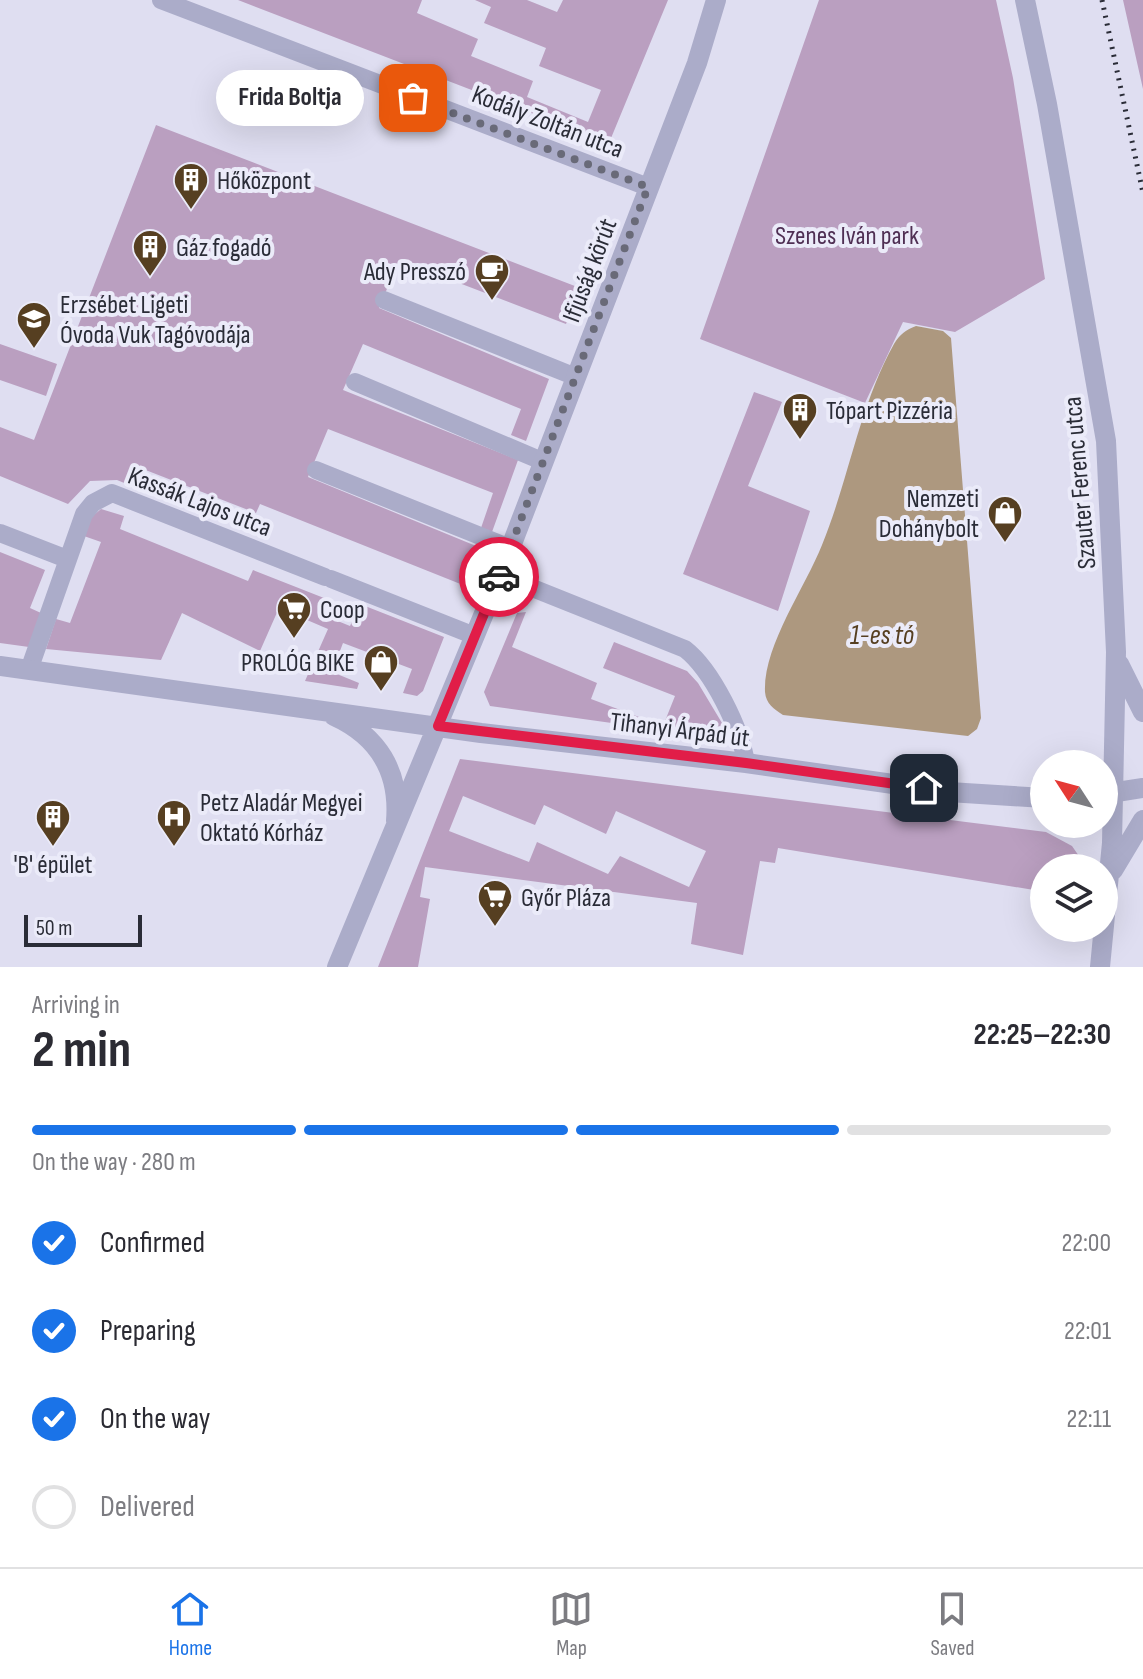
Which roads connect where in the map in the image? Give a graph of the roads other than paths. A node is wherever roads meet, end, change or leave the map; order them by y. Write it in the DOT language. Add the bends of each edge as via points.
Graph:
graph roads {
  1 [pos="161,0"];
  2 [pos="716,0"];
  3 [pos="1025,0"];
  4 [pos="648,187"];
  5 [pos="384,300"];
  6 [pos="576,377"];
  7 [pos="355,382"];
  8 [pos="542,461"];
  9 [pos="316,470"];
  10 [pos="0,533"];
  11 [pos="510,548"];
  12 [pos="67,559"];
  13 [pos="500,575"];
  14 [pos="475,636"];
  15 [pos="1116,652"];
  16 [pos="0,666"];
  17 [pos="29,670"];
  18 [pos="310,707"];
  19 [pos="1143,712"];
  20 [pos="438,726"];
  21 [pos="1111,750"];
  22 [pos="746,763"];
  23 [pos="1143,788"];
  24 [pos="1118,792"];
  25 [pos="1030,797"];
  26 [pos="1143,820"];
  27 [pos="394,837"];
  28 [pos="1118,862"];
  29 [pos="1102,942"];
  30 [pos="337,967"];
  31 [pos="1100,967"];
  1 -- 4 [label="street, Kodály Zoltán utca"];
  2 -- 4 [label="street, Ifjúság körút"];
  3 -- 15 [label="street, Szauter Ferenc utca" via="1106,441"];
  4 -- 6 [label="street, Ifjúság körút"];
  5 -- 6 [label="street"];
  6 -- 8 [label="street, Ifjúság körút"];
  7 -- 8 [label="street"];
  8 -- 11 [label="street, Ifjúság körút"];
  9 -- 11 [label="street"];
  10 -- 12 [label="street"];
  11 -- 13 [label="street, Ifjúság körút"];
  12 -- 14 [label="street, Kassák Lajos utca" via="84,514 112,493"];
  12 -- 17 [label="street"];
  13 -- 14 [label="street, Ifjúság körút"];
  13 -- 22 [label="street" via="685,649 707,674 736,728"];
  14 -- 20 [label="street, Ifjúság körút"];
  15 -- 19 [label="street"];
  15 -- 21 [label="street, Szauter Ferenc utca"];
  16 -- 17 [label="street, Tihanyi Árpád út"];
  17 -- 18 [label="street, Tihanyi Árpád út"];
  18 -- 20 [label="street, Tihanyi Árpád út"];
  18 -- 27 [label="street, Tihanyi Árpád út" via="354,726 383,756 397,799"];
  20 -- 22 [label="street, Tihanyi Árpád út"];
  20 -- 27 [label="street, Ifjúság körút"];
  22 -- 25 [label="street, Tihanyi Árpád út" via="949,792"];
  23 -- 24 [label="street"];
  26 -- 28 [label="street"];
  27 -- 30 [label="street, Ifjúság körút"];
  29 -- 31 [label="street, Szauter Ferenc utca"];
}
